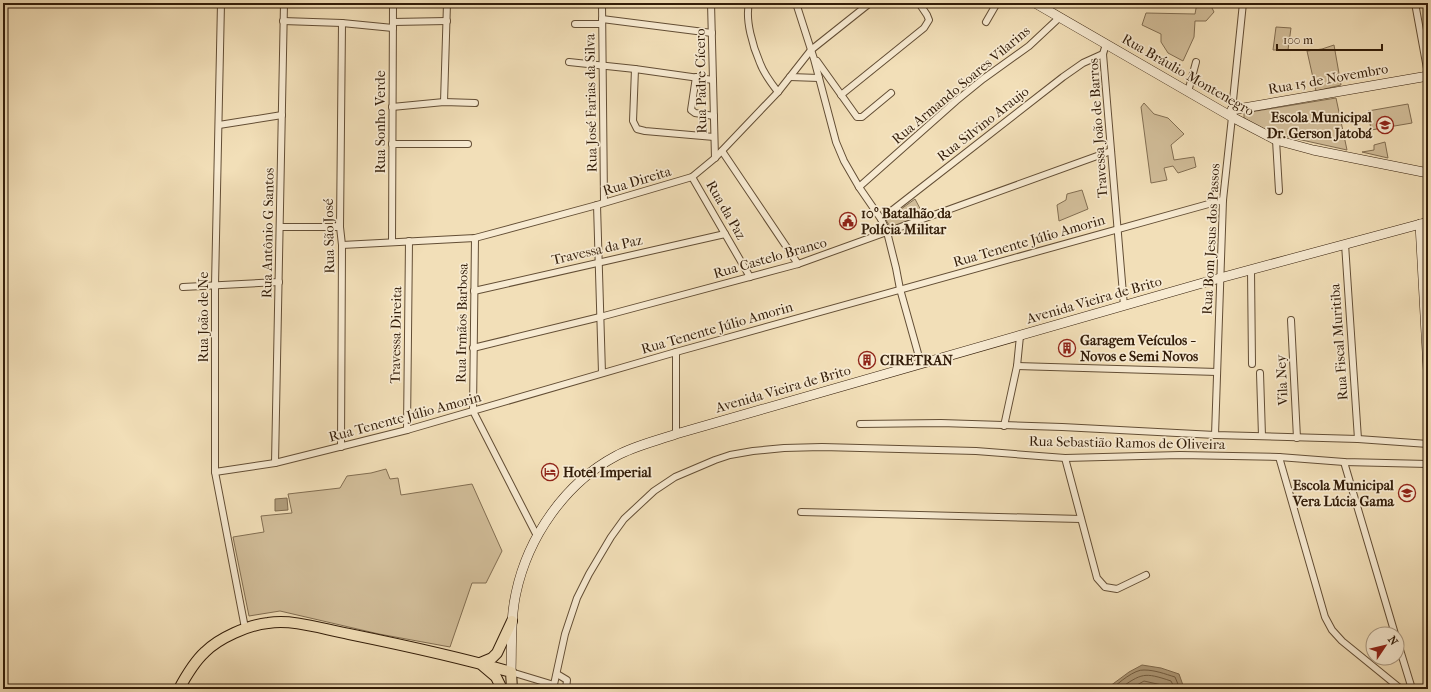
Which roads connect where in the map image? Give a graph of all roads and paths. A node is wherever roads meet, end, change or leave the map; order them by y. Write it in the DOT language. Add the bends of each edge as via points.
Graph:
graph roads {
  1 [pos="221,3"];
  2 [pos="284,3"];
  3 [pos="393,3"];
  4 [pos="447,3"];
  5 [pos="602,3"];
  6 [pos="711,3"];
  7 [pos="749,3"];
  8 [pos="796,3"];
  9 [pos="856,3"];
  10 [pos="870,3"];
  11 [pos="919,3"];
  12 [pos="997,3"];
  13 [pos="1035,3"];
  14 [pos="1243,3"];
  15 [pos="1416,3"];
  16 [pos="863,8"];
  17 [pos="1060,17"];
  18 [pos="283,21"];
  19 [pos="447,21"];
  20 [pos="602,21"];
  21 [pos="986,22"];
  22 [pos="342,23"];
  23 [pos="575,24"];
  24 [pos="393,25"];
  25 [pos="1428,28"];
  26 [pos="1421,30"];
  27 [pos="712,33"];
  28 [pos="1106,44"];
  29 [pos="811,50"];
  30 [pos="1103,54"];
  31 [pos="814,59"];
  32 [pos="569,62"];
  33 [pos="1196,62"];
  34 [pos="602,65"];
  35 [pos="635,69"];
  36 [pos="1428,75"];
  37 [pos="696,77"];
  38 [pos="790,77"];
  39 [pos="819,78"];
  40 [pos="713,80"];
  41 [pos="778,92"];
  42 [pos="1188,92"];
  43 [pos="891,93"];
  44 [pos="841,95"];
  45 [pos="444,102"];
  46 [pos="475,103"];
  47 [pos="392,107"];
  48 [pos="1232,114"];
  49 [pos="282,115"];
  50 [pos="714,116"];
  51 [pos="219,124"];
  52 [pos="714,137"];
  53 [pos="1276,140"];
  54 [pos="392,144"];
  55 [pos="468,144"];
  56 [pos="722,151"];
  57 [pos="1111,151"];
  58 [pos="715,158"];
  59 [pos="1428,173"];
  60 [pos="692,176"];
  61 [pos="859,187"];
  62 [pos="1279,191"];
  63 [pos="1223,200"];
  64 [pos="604,202"];
  65 [pos="598,205"];
  66 [pos="881,219"];
  67 [pos="1424,223"];
  68 [pos="280,227"];
  69 [pos="340,227"];
  70 [pos="1117,229"];
  71 [pos="887,232"];
  72 [pos="725,234"];
  73 [pos="475,238"];
  74 [pos="409,241"];
  75 [pos="392,242"];
  76 [pos="1344,244"];
  77 [pos="342,245"];
  78 [pos="599,262"];
  79 [pos="798,264"];
  80 [pos="1251,270"];
  81 [pos="750,277"];
  82 [pos="1220,278"];
  83 [pos="278,282"];
  84 [pos="215,285"];
  85 [pos="183,287"];
  86 [pos="900,289"];
  87 [pos="474,291"];
  88 [pos="1124,306"];
  89 [pos="600,317"];
  90 [pos="1291,320"];
  91 [pos="1020,336"];
  92 [pos="473,348"];
  93 [pos="676,352"];
  94 [pos="921,364"];
  95 [pos="1252,364"];
  96 [pos="1017,366"];
  97 [pos="1428,370"];
  98 [pos="1216,372"];
  99 [pos="602,373"];
  100 [pos="1260,373"];
  101 [pos="472,411"];
  102 [pos="860,424"];
  103 [pos="1004,426"];
  104 [pos="407,430"];
  105 [pos="676,434"];
  106 [pos="1214,435"];
  107 [pos="1262,436"];
  108 [pos="1297,438"];
  109 [pos="1358,439"];
  110 [pos="1428,444"];
  111 [pos="341,448"];
  112 [pos="1279,457"];
  113 [pos="1065,458"];
  114 [pos="1344,462"];
  115 [pos="275,464"];
  116 [pos="1428,464"];
  117 [pos="215,472"];
  118 [pos="801,512"];
  119 [pos="1081,519"];
  120 [pos="537,536"];
  121 [pos="1146,575"];
  122 [pos="512,621"];
  123 [pos="1393,626"];
  124 [pos="245,628"];
  125 [pos="480,663"];
  126 [pos="1405,666"];
  127 [pos="511,672"];
  128 [pos="557,674"];
  129 [pos="554,687"];
  130 [pos="179,689"];
  131 [pos="502,689"];
  132 [pos="512,689"];
  133 [pos="566,689"];
  134 [pos="1401,689"];
  135 [pos="1412,689"];
  1 -- 51 [label="street, Rua João de Ne"];
  2 -- 18 [label="street, Rua Antônio G Santos"];
  3 -- 24 [label="street, Rua Sonho Verde"];
  4 -- 19 [label="street"];
  5 -- 20 [label="street, Rua José Farias da Silva"];
  6 -- 27 [label="street, Rua Padre Cícero"];
  7 -- 41 [label="street" via="749,28 760,63"];
  8 -- 29 [label="street"];
  9 -- 16 [label="street"];
  10 -- 16 [label="street, Rua Direita"];
  11 -- 44 [label="street" via="928,20 924,28"];
  12 -- 21 [label="street"];
  13 -- 17 [label="main road, Rua Bráulio Montenegro"];
  14 -- 48 [label="street, Rua Bom Jesus dos Passos"];
  15 -- 26 [label="street"];
  16 -- 29 [label="street, Rua Direita"];
  17 -- 28 [label="main road, Rua Bráulio Montenegro"];
  17 -- 61 [label="street, Rua Armando Soares Vilarins" via="1029,46 956,101"];
  18 -- 22 [label="street"];
  18 -- 49 [label="street, Rua Antônio G Santos"];
  19 -- 24 [label="street"];
  19 -- 45 [label="street"];
  20 -- 23 [label="street"];
  20 -- 27 [label="street"];
  20 -- 34 [label="street, Rua José Farias da Silva"];
  22 -- 24 [label="street"];
  22 -- 69 [label="street, Rua São José"];
  24 -- 47 [label="street, Rua Sonho Verde"];
  25 -- 26 [label="street"];
  26 -- 36 [label="street"];
  27 -- 40 [label="street, Rua Padre Cícero"];
  28 -- 30 [label="street, Travessa João de Barros"];
  28 -- 42 [label="main road, Rua Bráulio Montenegro"];
  29 -- 31 [label="street"];
  29 -- 38 [label="street, Rua Direita"];
  30 -- 57 [label="street, Travessa João de Barros"];
  30 -- 66 [label="street, Rua Silvino Araujo" via="1063,77"];
  31 -- 39 [label="street"];
  31 -- 44 [label="street"];
  32 -- 34 [label="street"];
  33 -- 42 [label="street"];
  34 -- 35 [label="street"];
  34 -- 64 [label="street, Rua José Farias da Silva"];
  35 -- 37 [label="street"];
  35 -- 52 [label="street" via="633,121 637,129"];
  36 -- 48 [label="main road, Rua 15 de Novembro"];
  37 -- 40 [label="street"];
  37 -- 50 [label="street" via="691,110"];
  38 -- 39 [label="street"];
  38 -- 41 [label="street, Rua Direita"];
  39 -- 61 [label="street" via="836,142"];
  40 -- 50 [label="street, Rua Padre Cícero"];
  41 -- 56 [label="street, Rua Direita"];
  42 -- 48 [label="main road, Rua Bráulio Montenegro"];
  43 -- 44 [label="street" via="860,117 857,117"];
  45 -- 46 [label="street"];
  45 -- 47 [label="street"];
  47 -- 54 [label="street, Rua Sonho Verde"];
  48 -- 53 [label="main road, Rua Bráulio Montenegro"];
  48 -- 63 [label="street, Rua Bom Jesus dos Passos"];
  49 -- 51 [label="street"];
  49 -- 68 [label="street, Rua Antônio G Santos"];
  50 -- 52 [label="street, Rua Padre Cícero"];
  51 -- 84 [label="street, Rua João de Ne"];
  52 -- 58 [label="street, Rua Padre Cícero"];
  53 -- 59 [label="main road, Rua Bráulio Montenegro"];
  53 -- 62 [label="street"];
  54 -- 55 [label="street"];
  54 -- 75 [label="street, Rua Sonho Verde"];
  56 -- 58 [label="street, Rua Direita"];
  56 -- 79 [label="street, Rua Padre Cícero"];
  57 -- 70 [label="street, Travessa João de Barros"];
  57 -- 71 [label="street, Rua Castelo Branco"];
  58 -- 60 [label="street, Rua Direita"];
  60 -- 64 [label="street, Rua Direita"];
  60 -- 72 [label="street, Rua da Paz"];
  61 -- 66 [label="street"];
  63 -- 70 [label="street, Rua Tenente Júlio Amorin"];
  63 -- 82 [label="street, Rua Bom Jesus dos Passos"];
  64 -- 65 [label="street, Rua Direita"];
  65 -- 73 [label="street, Rua Direita"];
  65 -- 78 [label="street"];
  66 -- 71 [label="street"];
  67 -- 76 [label="main road, Avenida Vieira de Brito"];
  67 -- 97 [label="main road"];
  68 -- 69 [label="street"];
  68 -- 83 [label="street, Rua Antônio G Santos"];
  69 -- 77 [label="street, Rua São José"];
  70 -- 86 [label="street, Rua Tenente Júlio Amorin"];
  70 -- 88 [label="street, Travessa João de Barros"];
  71 -- 79 [label="street, Rua Castelo Branco"];
  71 -- 86 [label="street"];
  72 -- 78 [label="street, Travessa da Paz"];
  72 -- 81 [label="street, Rua da Paz"];
  73 -- 74 [label="street, Rua Direita"];
  73 -- 87 [label="street, Rua Irmãos Barbosa"];
  74 -- 75 [label="street, Rua Direita"];
  74 -- 104 [label="street, Travessa Direita"];
  75 -- 77 [label="street, Rua Direita"];
  76 -- 80 [label="main road, Avenida Vieira de Brito"];
  76 -- 109 [label="street, Rua Fiscal Muritiba"];
  77 -- 111 [label="street, Rua São José"];
  78 -- 87 [label="street, Travessa da Paz"];
  78 -- 89 [label="street"];
  79 -- 81 [label="street, Rua Castelo Branco"];
  80 -- 82 [label="main road, Avenida Vieira de Brito"];
  80 -- 95 [label="street"];
  81 -- 89 [label="street, Rua Castelo Branco"];
  82 -- 88 [label="main road, Avenida Vieira de Brito"];
  82 -- 98 [label="street, Rua Bom Jesus dos Passos"];
  83 -- 84 [label="street"];
  83 -- 115 [label="street, Rua Antônio G Santos"];
  84 -- 85 [label="street"];
  84 -- 117 [label="street, Rua João de Ne"];
  86 -- 93 [label="street, Rua Tenente Júlio Amorin"];
  86 -- 94 [label="street"];
  87 -- 92 [label="street, Rua Irmãos Barbosa"];
  88 -- 91 [label="main road, Avenida Vieira de Brito"];
  89 -- 92 [label="street, Rua Castelo Branco"];
  89 -- 99 [label="street"];
  90 -- 108 [label="street, Vila Ney"];
  91 -- 94 [label="main road, Avenida Vieira de Brito"];
  91 -- 96 [label="street"];
  92 -- 101 [label="street, Rua Irmãos Barbosa"];
  93 -- 99 [label="street, Rua Tenente Júlio Amorin"];
  93 -- 105 [label="street"];
  94 -- 105 [label="main road, Avenida Vieira de Brito"];
  96 -- 98 [label="street"];
  96 -- 103 [label="street"];
  98 -- 106 [label="street, Rua Bom Jesus dos Passos"];
  99 -- 101 [label="street, Rua Tenente Júlio Amorin"];
  100 -- 107 [label="street"];
  101 -- 104 [label="street, Rua Tenente Júlio Amorin"];
  101 -- 120 [label="street, Rua Irmãos Barbosa"];
  102 -- 103 [label="street, Rua Sebastião Ramos de Oliveira" via="941,423"];
  103 -- 106 [label="street, Rua Sebastião Ramos de Oliveira"];
  104 -- 111 [label="street, Rua Tenente Júlio Amorin"];
  105 -- 120 [label="main road, Avenida Vieira de Brito" via="627,451 594,471 560,502"];
  106 -- 107 [label="street, Rua Sebastião Ramos de Oliveira"];
  107 -- 108 [label="street, Rua Sebastião Ramos de Oliveira"];
  108 -- 109 [label="street, Rua Sebastião Ramos de Oliveira"];
  109 -- 110 [label="street, Rua Sebastião Ramos de Oliveira"];
  111 -- 115 [label="street, Rua Tenente Júlio Amorin"];
  112 -- 113 [label="street, Rua Sebastião Ramos de Oliveira" via="1180,455"];
  112 -- 114 [label="street, Rua Sebastião Ramos de Oliveira"];
  112 -- 134 [label="street" via="1325,617 1342,641"];
  113 -- 119 [label="street"];
  113 -- 128 [label="street, Rua Sebastião Ramos de Oliveira" via="976,451 784,448 730,455 675,477 654,491 624,520 596,562 577,598 565,634"];
  114 -- 116 [label="street, Rua Sebastião Ramos de Oliveira"];
  114 -- 123 [label="street"];
  115 -- 117 [label="street, Rua Tenente Júlio Amorin"];
  117 -- 124 [label="street, Rua João de Ne"];
  118 -- 119 [label="street"];
  119 -- 121 [label="street" via="1097,578 1105,587 1117,589"];
  120 -- 122 [label="main road, Avenida Vieira de Brito" via="516,592"];
  122 -- 125 [label="main road" via="498,653"];
  122 -- 127 [label="main road, Avenida Vieira de Brito"];
  124 -- 125 [label="main road" via="288,622"];
  124 -- 130 [label="main road" via="205,651"];
  125 -- 127 [label="main road"];
  125 -- 131 [label="main road" via="496,677"];
  126 -- 135 [label="street"];
  127 -- 129 [label="street"];
  127 -- 132 [label="main road, Avenida Vieira de Brito"];
  128 -- 129 [label="street, Rua Sebastião Ramos de Oliveira"];
  128 -- 133 [label="street" via="567,680"];
}
